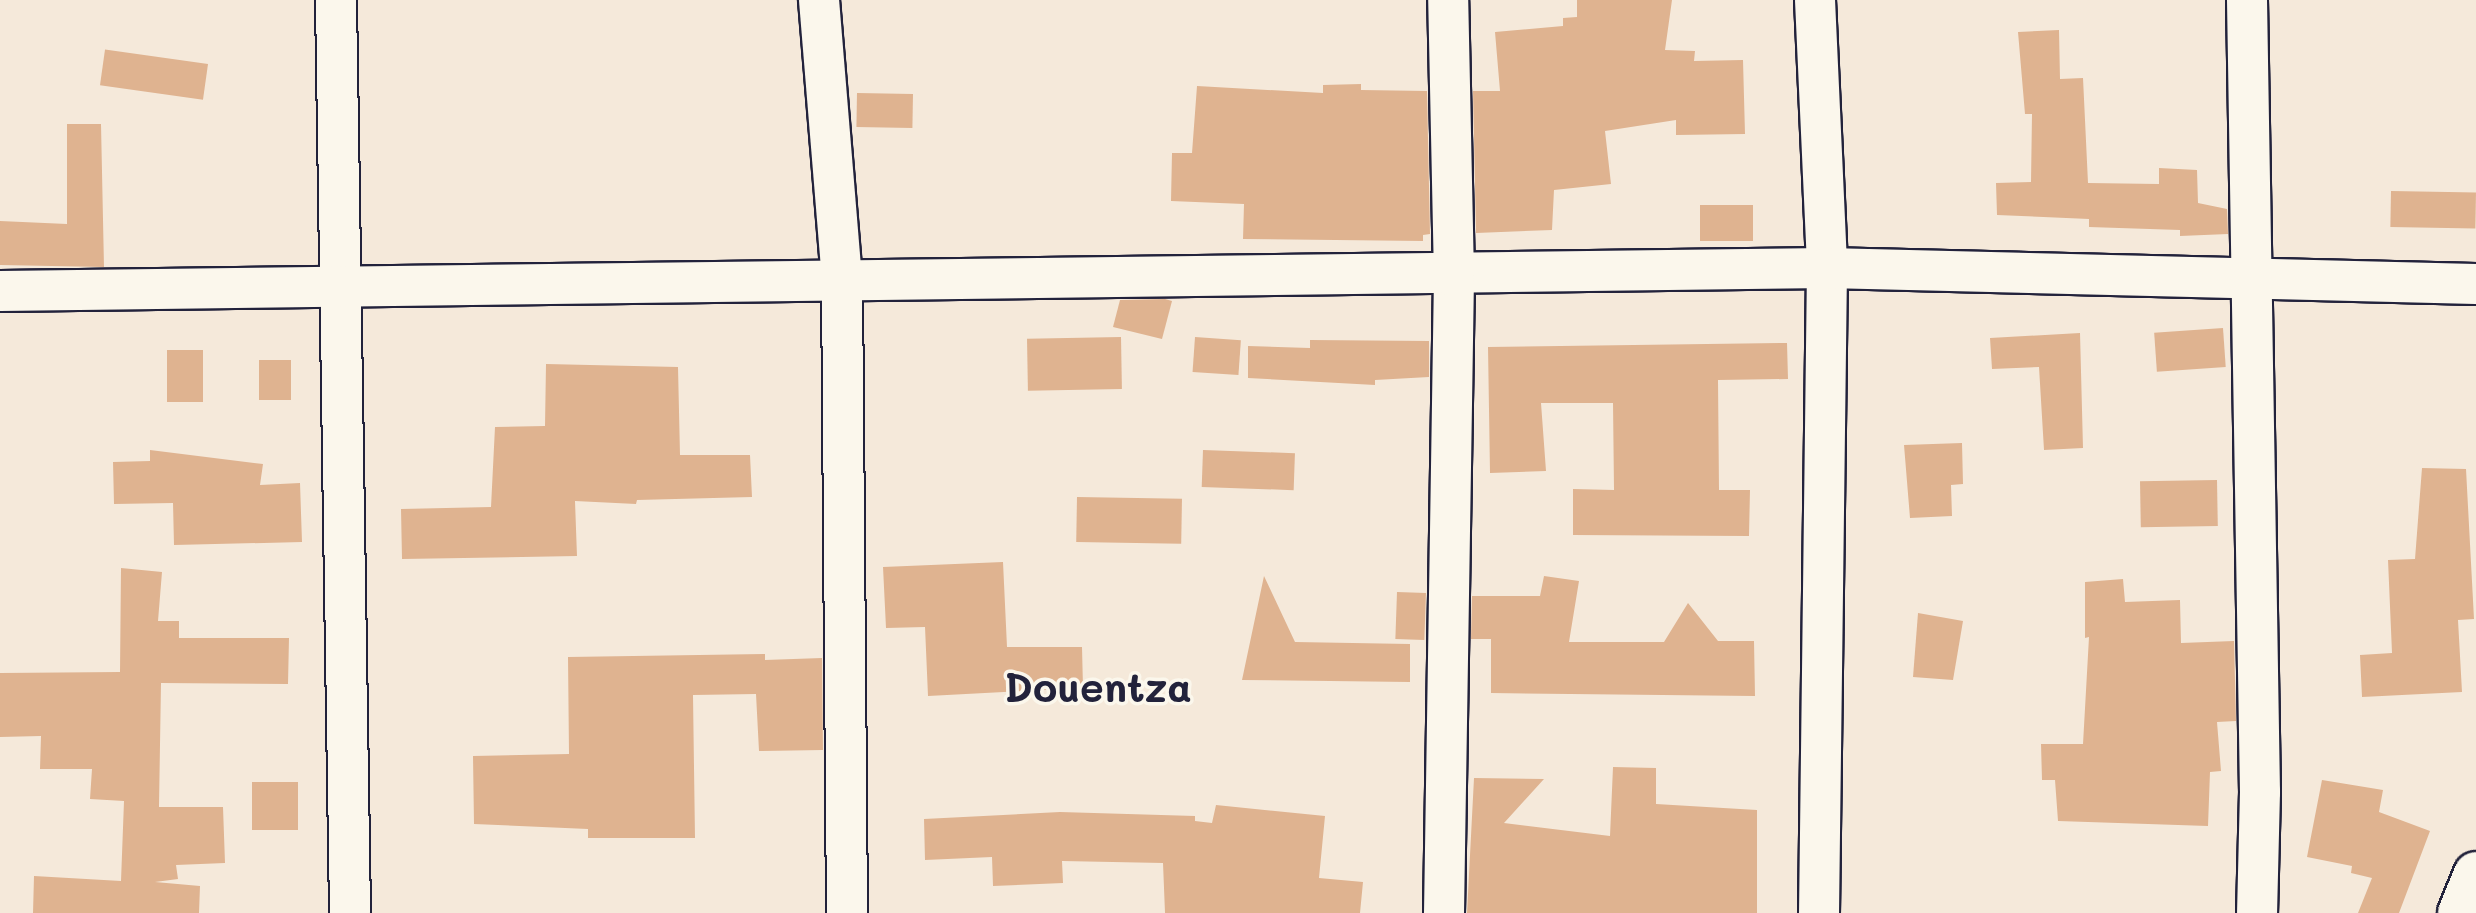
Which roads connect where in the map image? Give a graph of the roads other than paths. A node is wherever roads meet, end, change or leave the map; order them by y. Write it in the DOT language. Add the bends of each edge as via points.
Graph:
graph roads {
  1 [pos="336,0"];
  2 [pos="819,0"];
  3 [pos="1448,0"];
  4 [pos="1815,0"];
  5 [pos="2247,0"];
  6 [pos="1827,268"];
  7 [pos="1454,277"];
  8 [pos="2254,279"];
  9 [pos="842,280"];
  10 [pos="2476,284"];
  11 [pos="341,286"];
  12 [pos="0,291"];
  13 [pos="2476,874"];
  14 [pos="350,913"];
  15 [pos="847,913"];
  16 [pos="1444,913"];
  17 [pos="1819,913"];
  18 [pos="2257,913"];
  19 [pos="2460,913"];
  1 -- 11 [label="street"];
  2 -- 9 [label="street"];
  3 -- 7 [label="street"];
  4 -- 6 [label="street"];
  5 -- 8 [label="street"];
  6 -- 7 [label="street"];
  6 -- 8 [label="street"];
  6 -- 17 [label="street"];
  7 -- 9 [label="street"];
  7 -- 16 [label="street"];
  8 -- 10 [label="street"];
  8 -- 18 [label="street"];
  9 -- 11 [label="street"];
  9 -- 15 [label="street"];
  11 -- 12 [label="street"];
  11 -- 14 [label="street"];
  13 -- 19 [label="main road"];
}
